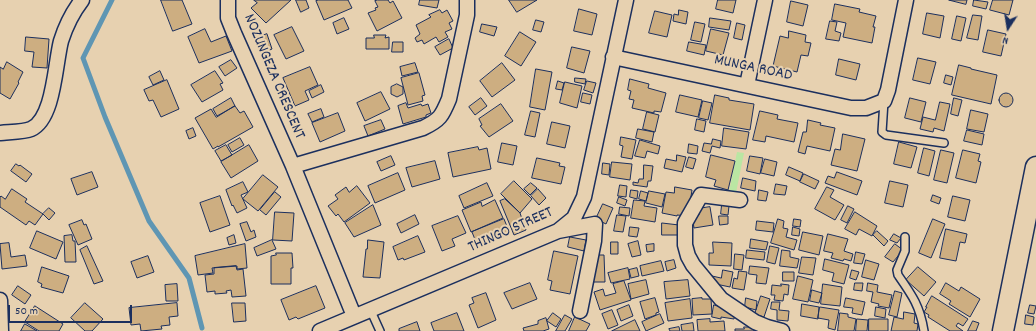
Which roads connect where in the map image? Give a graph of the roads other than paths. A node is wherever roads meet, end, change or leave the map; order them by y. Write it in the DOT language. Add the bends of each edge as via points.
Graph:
graph roads {
  1 [pos="82,0"];
  2 [pos="228,0"];
  3 [pos="467,0"];
  4 [pos="626,0"];
  5 [pos="765,0"];
  6 [pos="906,0"];
  7 [pos="613,57"];
  8 [pos="747,85"];
  9 [pos="884,101"];
  10 [pos="0,133"];
  11 [pos="944,143"];
  12 [pos="293,166"];
  13 [pos="1036,167"];
  14 [pos="740,200"];
  15 [pos="558,231"];
  16 [pos="905,238"];
  17 [pos="0,300"];
  18 [pos="370,309"];
  19 [pos="580,311"];
  20 [pos="354,316"];
  21 [pos="1,331"];
  22 [pos="320,331"];
  23 [pos="380,331"];
  24 [pos="782,331"];
  25 [pos="924,331"];
  26 [pos="1003,331"];
  1 -- 10 [label="street" via="66,26 45,114 30,130"];
  2 -- 12 [label="street, NOZUNGEZA CRESCENT" via="228,18"];
  3 -- 12 [label="street, NOZUNGEZA CRESCENT" via="467,15 449,99 444,112 435,122 423,128"];
  4 -- 7 [label="street, THINGO STREET"];
  5 -- 8 [label="street"];
  6 -- 9 [label="street"];
  7 -- 8 [label="street, MUNGA ROAD"];
  7 -- 15 [label="street, THINGO STREET" via="584,197 574,218"];
  8 -- 9 [label="street, MUNGA ROAD" via="851,108 866,108"];
  9 -- 11 [label="lane" via="882,132 886,135"];
  12 -- 20 [label="street, NOZUNGEZA CRESCENT"];
  13 -- 26 [label="street"];
  14 -- 24 [label="street" via="701,195 685,222 685,245 688,256 721,299 755,322"];
  15 -- 18 [label="street, THINGO STREET"];
  15 -- 19 [label="street" via="595,224"];
  16 -- 25 [label="lane" via="905,251 896,270 918,306"];
  17 -- 21 [label="street"];
  18 -- 20 [label="street, THINGO STREET"];
  18 -- 23 [label="lane"];
  20 -- 22 [label="street, THINGO STREET"];
}
